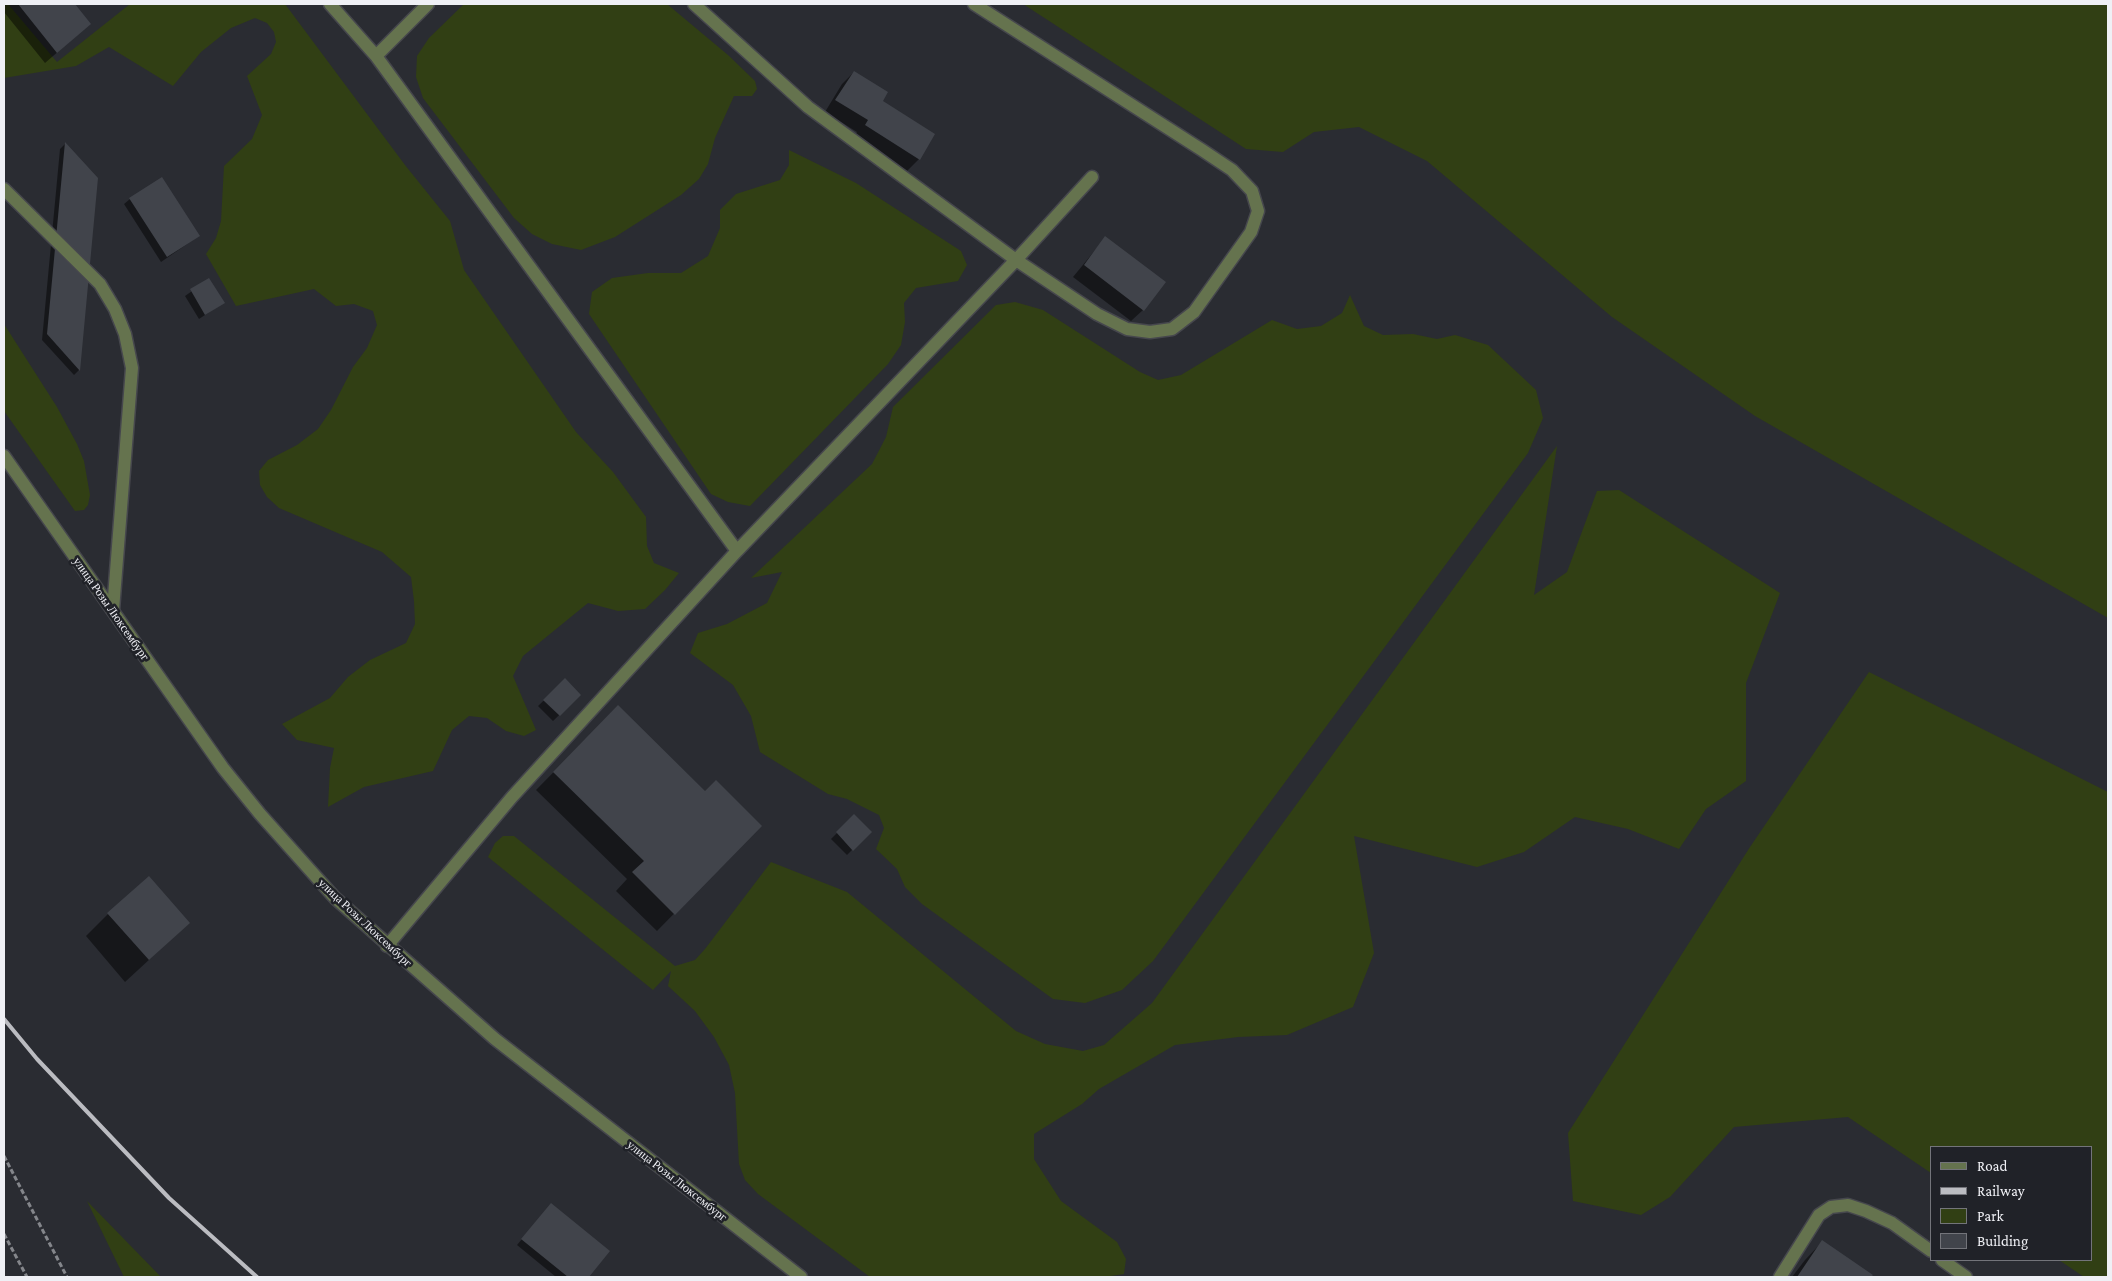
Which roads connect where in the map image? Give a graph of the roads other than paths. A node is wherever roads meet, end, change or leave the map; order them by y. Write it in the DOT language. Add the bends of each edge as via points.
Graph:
graph roads {
  1 [pos="330,4"];
  2 [pos="428,4"];
  3 [pos="694,4"];
  4 [pos="974,4"];
  5 [pos="376,56"];
  6 [pos="1092,177"];
  7 [pos="4,189"];
  8 [pos="1016,260"];
  9 [pos="4,456"];
  10 [pos="737,550"];
  11 [pos="113,610"];
  12 [pos="387,946"];
  13 [pos="1930,1250"];
  14 [pos="1943,1261"];
  15 [pos="801,1277"];
  16 [pos="1780,1277"];
  17 [pos="1966,1277"];
  1 -- 5 [label="street"];
  2 -- 5 [label="street"];
  3 -- 8 [label="street" via="808,107"];
  4 -- 8 [label="street" via="1232,170 1252,191 1258,211 1252,232 1200,304 1172,329 1150,332 1127,329 1097,314"];
  5 -- 10 [label="street"];
  6 -- 8 [label="street"];
  7 -- 11 [label="street" via="100,284 115,308 125,334 132,368"];
  8 -- 10 [label="street"];
  9 -- 11 [label="street, улица Розы Люксембург"];
  10 -- 12 [label="street" via="512,797"];
  11 -- 12 [label="street, улица Розы Люксембург" via="203,740 260,814 335,898"];
  12 -- 15 [label="street, улица Розы Люксембург" via="495,1039"];
  13 -- 16 [label="street" via="1875,1215 1848,1205 1832,1206 1820,1215"];
  14 -- 17 [label="street"];
}
